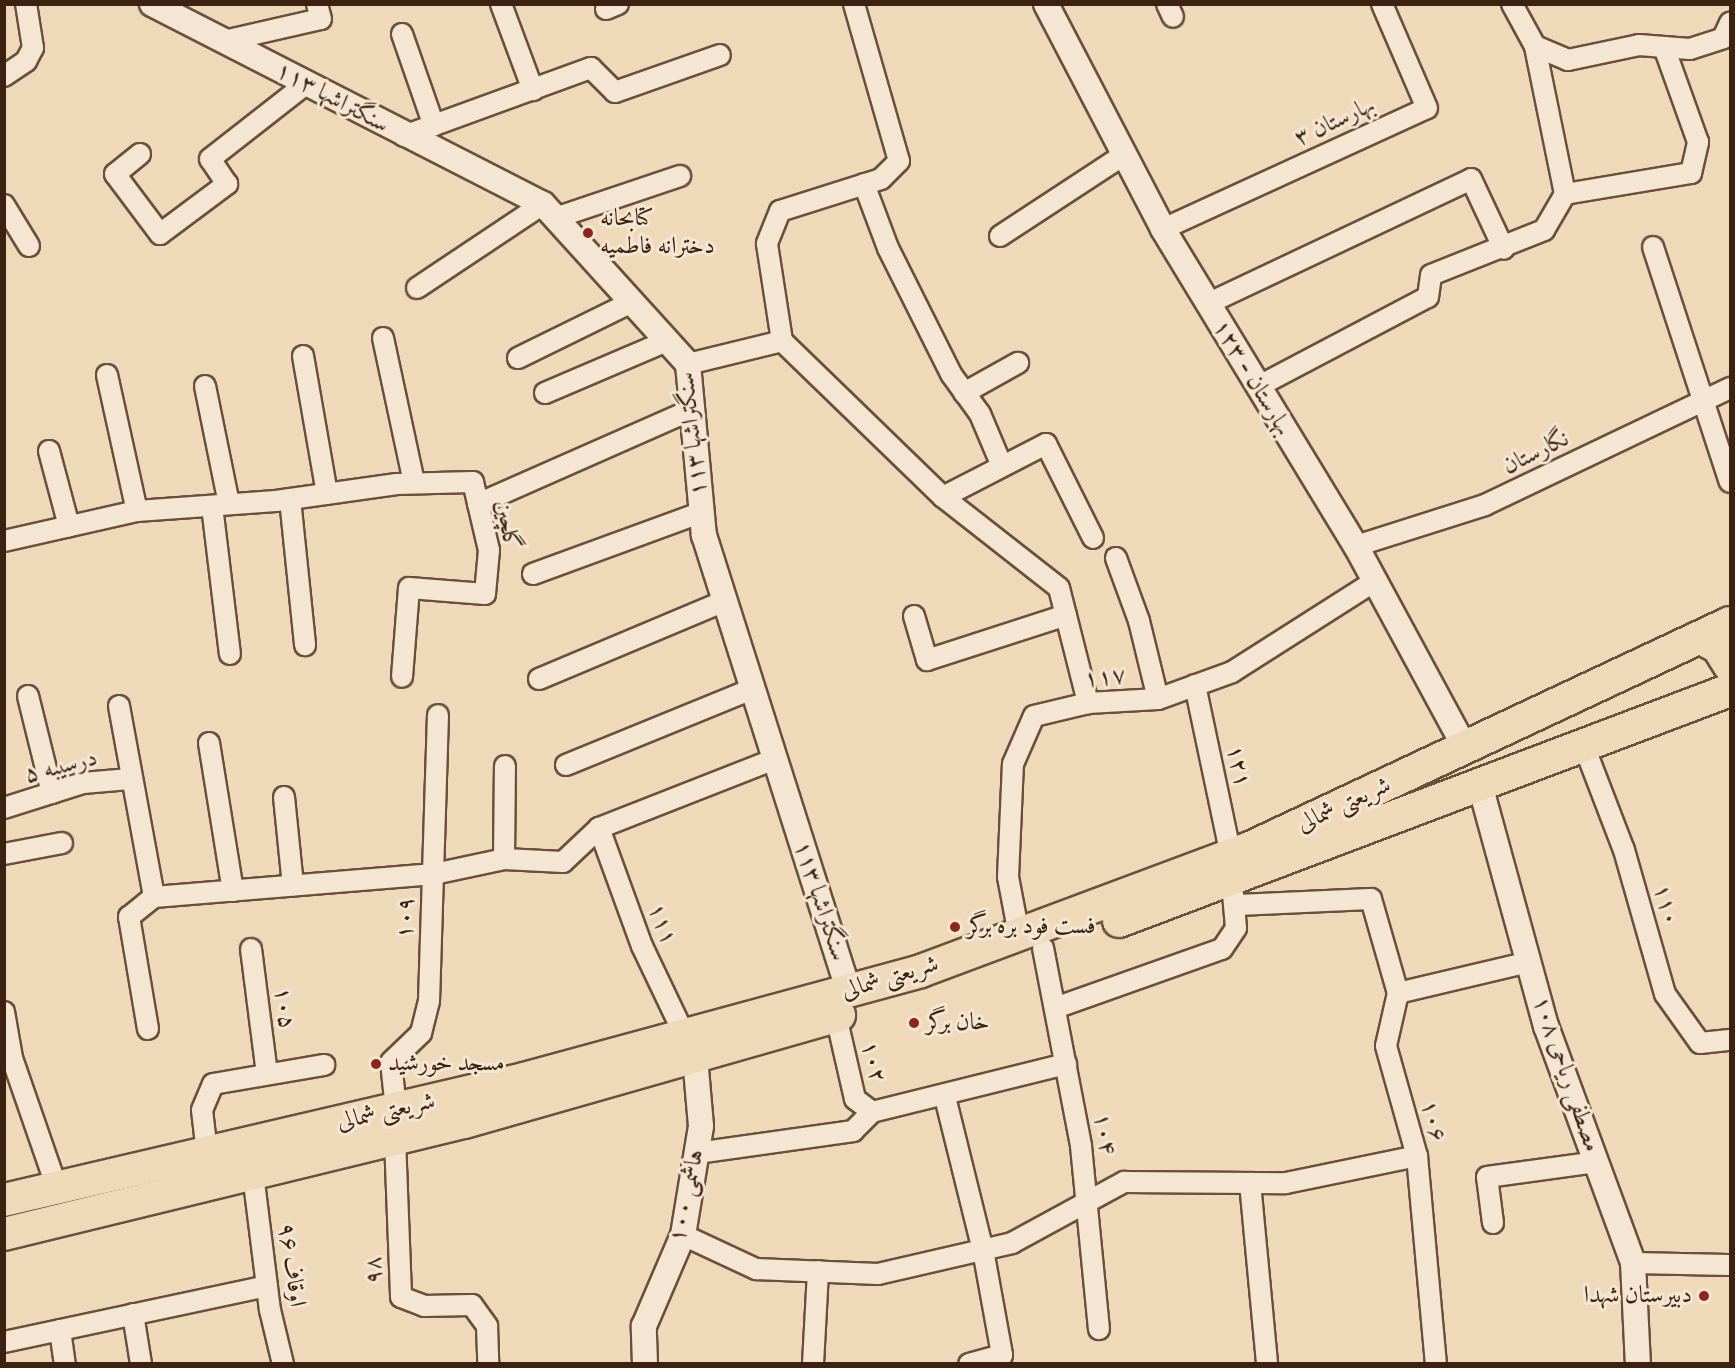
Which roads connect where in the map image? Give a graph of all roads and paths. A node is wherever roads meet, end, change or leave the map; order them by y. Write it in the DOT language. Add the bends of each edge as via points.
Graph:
graph roads {
  1 [pos="26,4"];
  2 [pos="152,4"];
  3 [pos="317,4"];
  4 [pos="501,4"];
  5 [pos="854,4"];
  6 [pos="1046,4"];
  7 [pos="1382,4"];
  8 [pos="1512,4"];
  9 [pos="1731,23"];
  10 [pos="402,34"];
  11 [pos="224,41"];
  12 [pos="1535,46"];
  13 [pos="1664,47"];
  14 [pos="720,55"];
  15 [pos="4,76"];
  16 [pos="306,84"];
  17 [pos="533,90"];
  18 [pos="434,126"];
  19 [pos="404,136"];
  20 [pos="140,154"];
  21 [pos="1124,155"];
  22 [pos="680,176"];
  23 [pos="864,184"];
  24 [pos="1565,194"];
  25 [pos="4,205"];
  26 [pos="549,211"];
  27 [pos="1162,229"];
  28 [pos="1000,236"];
  29 [pos="29,246"];
  30 [pos="1653,247"];
  31 [pos="1504,249"];
  32 [pos="417,288"];
  33 [pos="632,302"];
  34 [pos="1207,304"];
  35 [pos="383,338"];
  36 [pos="667,341"];
  37 [pos="782,341"];
  38 [pos="303,357"];
  39 [pos="518,358"];
  40 [pos="1018,363"];
  41 [pos="688,364"];
  42 [pos="107,375"];
  43 [pos="205,386"];
  44 [pos="1257,387"];
  45 [pos="1731,388"];
  46 [pos="545,393"];
  47 [pos="964,393"];
  48 [pos="1702,400"];
  49 [pos="693,409"];
  50 [pos="49,451"];
  51 [pos="1002,466"];
  52 [pos="1731,482"];
  53 [pos="414,483"];
  54 [pos="327,494"];
  55 [pos="943,497"];
  56 [pos="290,499"];
  57 [pos="478,504"];
  58 [pos="221,505"];
  59 [pos="136,511"];
  60 [pos="702,512"];
  61 [pos="69,526"];
  62 [pos="1093,538"];
  63 [pos="4,541"];
  64 [pos="1356,546"];
  65 [pos="1116,558"];
  66 [pos="533,574"];
  67 [pos="1375,581"];
  68 [pos="724,600"];
  69 [pos="1066,615"];
  70 [pos="914,616"];
  71 [pos="1731,623"];
  72 [pos="1701,638"];
  73 [pos="305,645"];
  74 [pos="230,654"];
  75 [pos="1731,666"];
  76 [pos="402,677"];
  77 [pos="539,679"];
  78 [pos="1195,686"];
  79 [pos="752,689"];
  80 [pos="1731,690"];
  81 [pos="28,696"];
  82 [pos="1158,699"];
  83 [pos="1088,703"];
  84 [pos="119,706"];
  85 [pos="438,715"];
  86 [pos="209,743"];
  87 [pos="1584,746"];
  88 [pos="1465,748"];
  89 [pos="775,759"];
  90 [pos="566,765"];
  91 [pos="505,766"];
  92 [pos="130,779"];
  93 [pos="1480,785"];
  94 [pos="52,793"];
  95 [pos="284,797"];
  96 [pos="4,808"];
  97 [pos="599,828"];
  98 [pos="62,843"];
  99 [pos="4,854"];
  100 [pos="504,860"];
  101 [pos="434,874"];
  102 [pos="1232,881"];
  103 [pos="292,886"];
  104 [pos="232,891"];
  105 [pos="154,897"];
  106 [pos="1031,942"];
  107 [pos="251,949"];
  108 [pos="1529,962"];
  109 [pos="1398,993"];
  110 [pos="843,1004"];
  111 [pos="1055,1008"];
  112 [pos="4,1012"];
  113 [pos="148,1029"];
  114 [pos="1731,1040"];
  115 [pos="690,1047"];
  116 [pos="1066,1064"];
  117 [pos="324,1065"];
  118 [pos="267,1074"];
  119 [pos="945,1097"];
  120 [pos="872,1112"];
  121 [pos="395,1124"];
  122 [pos="207,1153"];
  123 [pos="697,1153"];
  124 [pos="1417,1156"];
  125 [pos="1596,1162"];
  126 [pos="253,1174"];
  127 [pos="1250,1183"];
  128 [pos="57,1188"];
  129 [pos="4,1200"];
  130 [pos="1085,1203"];
  131 [pos="1493,1223"];
  132 [pos="4,1234"];
  133 [pos="683,1234"];
  134 [pos="984,1250"];
  135 [pos="1633,1263"];
  136 [pos="1731,1265"];
  137 [pos="818,1272"];
  138 [pos="267,1286"];
  139 [pos="133,1314"];
  140 [pos="1099,1329"];
  141 [pos="60,1330"];
  142 [pos="5,1338"];
  143 [pos="1638,1363"];
  144 [pos="65,1364"];
  145 [pos="141,1364"];
  146 [pos="283,1364"];
  147 [pos="488,1364"];
  148 [pos="645,1364"];
  149 [pos="813,1364"];
  150 [pos="969,1364"];
  151 [pos="1266,1364"];
  152 [pos="1436,1364"];
  1 -- 15 [label="street" via="33,48 26,61"];
  2 -- 11 [label="street, سنگتراشها ۱۱۳"];
  3 -- 11 [label="street" via="321,19"];
  4 -- 17 [label="street"];
  5 -- 23 [label="street" via="899,161 881,179"];
  6 -- 21 [label="street, بهارستان - ۱۲۳"];
  7 -- 27 [label="street, بهارستان ۳" via="1427,108"];
  8 -- 12 [label="street"];
  9 -- 13 [label="street" via="1723,38 1690,49"];
  10 -- 18 [label="street"];
  11 -- 16 [label="street, سنگتراشها ۱۱۳"];
  12 -- 13 [label="street" via="1569,60 1639,45"];
  12 -- 24 [label="street"];
  13 -- 24 [label="street" via="1698,142 1691,173"];
  14 -- 17 [label="street" via="615,92 591,69"];
  16 -- 19 [label="street, سنگتراشها ۱۱۳"];
  16 -- 20 [label="street" via="210,159 227,184 160,234 116,174"];
  17 -- 18 [label="street"];
  18 -- 19 [label="street"];
  19 -- 26 [label="street, سنگتراشها ۱۱۳"];
  21 -- 27 [label="street, بهارستان - ۱۲۳"];
  21 -- 28 [label="street"];
  22 -- 26 [label="street"];
  23 -- 37 [label="street" via="780,211 767,244"];
  23 -- 47 [label="street" via="888,248"];
  24 -- 31 [label="street" via="1544,230"];
  25 -- 29 [label="street"];
  26 -- 32 [label="street"];
  26 -- 33 [label="street, سنگتراشها ۱۱۳"];
  27 -- 34 [label="street, بهارستان - ۱۲۳"];
  30 -- 48 [label="street"];
  31 -- 34 [label="street" via="1471,179"];
  31 -- 44 [label="street" via="1431,275 1428,297 1410,309"];
  33 -- 36 [label="street, سنگتراشها ۱۱۳"];
  33 -- 39 [label="street"];
  34 -- 44 [label="street, بهارستان - ۱۲۳"];
  35 -- 53 [label="street"];
  36 -- 41 [label="street, سنگتراشها ۱۱۳"];
  36 -- 46 [label="street"];
  37 -- 41 [label="street"];
  37 -- 55 [label="street"];
  38 -- 54 [label="street"];
  40 -- 47 [label="street"];
  41 -- 49 [label="street, سنگتراشها ۱۱۳"];
  42 -- 59 [label="street"];
  43 -- 58 [label="street"];
  44 -- 64 [label="street, بهارستان - ۱۲۳"];
  45 -- 48 [label="street, نگارستان"];
  47 -- 51 [label="street"];
  48 -- 52 [label="street"];
  48 -- 64 [label="street, نگارستان" via="1485,505"];
  49 -- 57 [label="street"];
  49 -- 60 [label="street, سنگتراشها ۱۱۳"];
  50 -- 61 [label="street"];
  51 -- 55 [label="street"];
  51 -- 62 [label="street" via="1046,444"];
  53 -- 54 [label="street, گلچین"];
  53 -- 57 [label="street, گلچین" via="472,482"];
  54 -- 56 [label="street, گلچین"];
  55 -- 69 [label="street" via="1059,588"];
  56 -- 58 [label="street, گلچین"];
  56 -- 73 [label="street"];
  57 -- 76 [label="street, گلچین" via="489,550 485,594 409,588"];
  58 -- 59 [label="street, گلچین"];
  58 -- 74 [label="street"];
  59 -- 61 [label="street, گلچین"];
  60 -- 66 [label="street"];
  60 -- 68 [label="street, سنگتراشها ۱۱۳"];
  61 -- 63 [label="street, گلچین"];
  64 -- 67 [label="street, بهارستان - ۱۲۳"];
  65 -- 82 [label="street" via="1139,621"];
  67 -- 78 [label="street, ۱۱۷" via="1232,672"];
  67 -- 88 [label="street, بهارستان - ۱۲۳"];
  68 -- 77 [label="street"];
  68 -- 79 [label="street, سنگتراشها ۱۱۳"];
  69 -- 70 [label="street" via="927,660"];
  69 -- 83 [label="street"];
  71 -- 72 [label="main road, شریعتی شمالی"];
  72 -- 75 [label="main road" via="1718,647"];
  72 -- 88 [label="main road, شریعتی شمالی"];
  78 -- 82 [label="street, ۱۱۷"];
  78 -- 102 [label="street, ۱۲۱"];
  79 -- 89 [label="street, سنگتراشها ۱۱۳"];
  79 -- 90 [label="street"];
  80 -- 87 [label="main road, شریعتی شمالی"];
  81 -- 94 [label="street"];
  82 -- 83 [label="street, ۱۱۷"];
  83 -- 106 [label="street, ۱۱۷" via="1034,716 1013,764 1008,877"];
  84 -- 92 [label="street"];
  85 -- 101 [label="street, ۱۰۹"];
  86 -- 104 [label="street"];
  87 -- 93 [label="main road, شریعتی شمالی"];
  87 -- 114 [label="street, ۱۱۰" via="1624,850 1665,994 1700,1043"];
  88 -- 102 [label="main road, شریعتی شمالی"];
  89 -- 97 [label="street"];
  89 -- 110 [label="street, سنگتراشها ۱۱۳"];
  91 -- 100 [label="street"];
  92 -- 94 [label="street, درسیبه ۵" via="83,783"];
  92 -- 105 [label="street"];
  93 -- 102 [label="main road, شریعتی شمالی"];
  93 -- 108 [label="street, مصطفی ریاحی ۱۰۸"];
  94 -- 96 [label="street, درسیبه ۵"];
  95 -- 103 [label="street"];
  97 -- 100 [label="street" via="563,862"];
  97 -- 115 [label="street, ۱۱۱" via="642,946"];
  98 -- 99 [label="street"];
  100 -- 101 [label="street"];
  101 -- 103 [label="street"];
  101 -- 121 [label="street, ۱۰۹" via="429,1001 421,1033 391,1062"];
  102 -- 106 [label="main road, شریعتی شمالی"];
  102 -- 109 [label="street, ۱۰۶" via="1371,899"];
  102 -- 111 [label="street" via="1236,928 1222,950"];
  103 -- 104 [label="street"];
  104 -- 105 [label="street"];
  105 -- 113 [label="street" via="129,917"];
  106 -- 110 [label="main road, شریعتی شمالی"];
  106 -- 111 [label="street, ۱۰۴"];
  107 -- 118 [label="street, ۱۰۵"];
  108 -- 109 [label="street"];
  108 -- 125 [label="street, مصطفی ریاحی ۱۰۸"];
  109 -- 124 [label="street, ۱۰۶" via="1386,1046"];
  110 -- 115 [label="main road, شریعتی شمالی"];
  110 -- 120 [label="street, ۱۰۲" via="855,1099"];
  111 -- 116 [label="street, ۱۰۴"];
  112 -- 128 [label="street" via="12,1058"];
  115 -- 121 [label="main road, شریعتی شمالی"];
  115 -- 123 [label="street, هاشمی ۱۰۰" via="701,1126"];
  116 -- 119 [label="street"];
  116 -- 130 [label="street, ۱۰۴"];
  117 -- 118 [label="street"];
  118 -- 122 [label="street" via="213,1084 202,1110"];
  119 -- 120 [label="street"];
  119 -- 134 [label="street"];
  120 -- 123 [label="street" via="853,1131"];
  121 -- 122 [label="main road, شریعتی شمالی"];
  121 -- 126 [label="main road, شریعتی شمالی"];
  121 -- 147 [label="street, ۹۸" via="401,1298 424,1306 472,1305 487,1326"];
  122 -- 128 [label="main road, شریعتی شمالی"];
  123 -- 133 [label="street, هاشمی ۱۰۰"];
  124 -- 127 [label="street" via="1286,1183"];
  124 -- 152 [label="street, ۱۰۶"];
  125 -- 131 [label="street" via="1487,1177"];
  125 -- 135 [label="street, مصطفی ریاحی ۱۰۸"];
  126 -- 132 [label="main road, شریعتی شمالی"];
  126 -- 138 [label="street, اوقاف ۹۶"];
  127 -- 130 [label="street" via="1124,1182"];
  127 -- 151 [label="street"];
  128 -- 129 [label="main road, شریعتی شمالی"];
  130 -- 134 [label="street" via="1012,1243"];
  130 -- 140 [label="street, ۱۰۴"];
  133 -- 137 [label="street" via="756,1269"];
  133 -- 148 [label="street, هاشمی ۱۰۰" via="644,1326"];
  134 -- 137 [label="street" via="878,1274"];
  134 -- 150 [label="street" via="1002,1355"];
  135 -- 136 [label="street"];
  135 -- 143 [label="street, مصطفی ریاحی ۱۰۸"];
  137 -- 149 [label="street"];
  138 -- 139 [label="street"];
  138 -- 146 [label="street, اوقاف ۹۶"];
  139 -- 141 [label="street"];
  139 -- 145 [label="street"];
  141 -- 142 [label="street"];
  141 -- 144 [label="street"];
}
